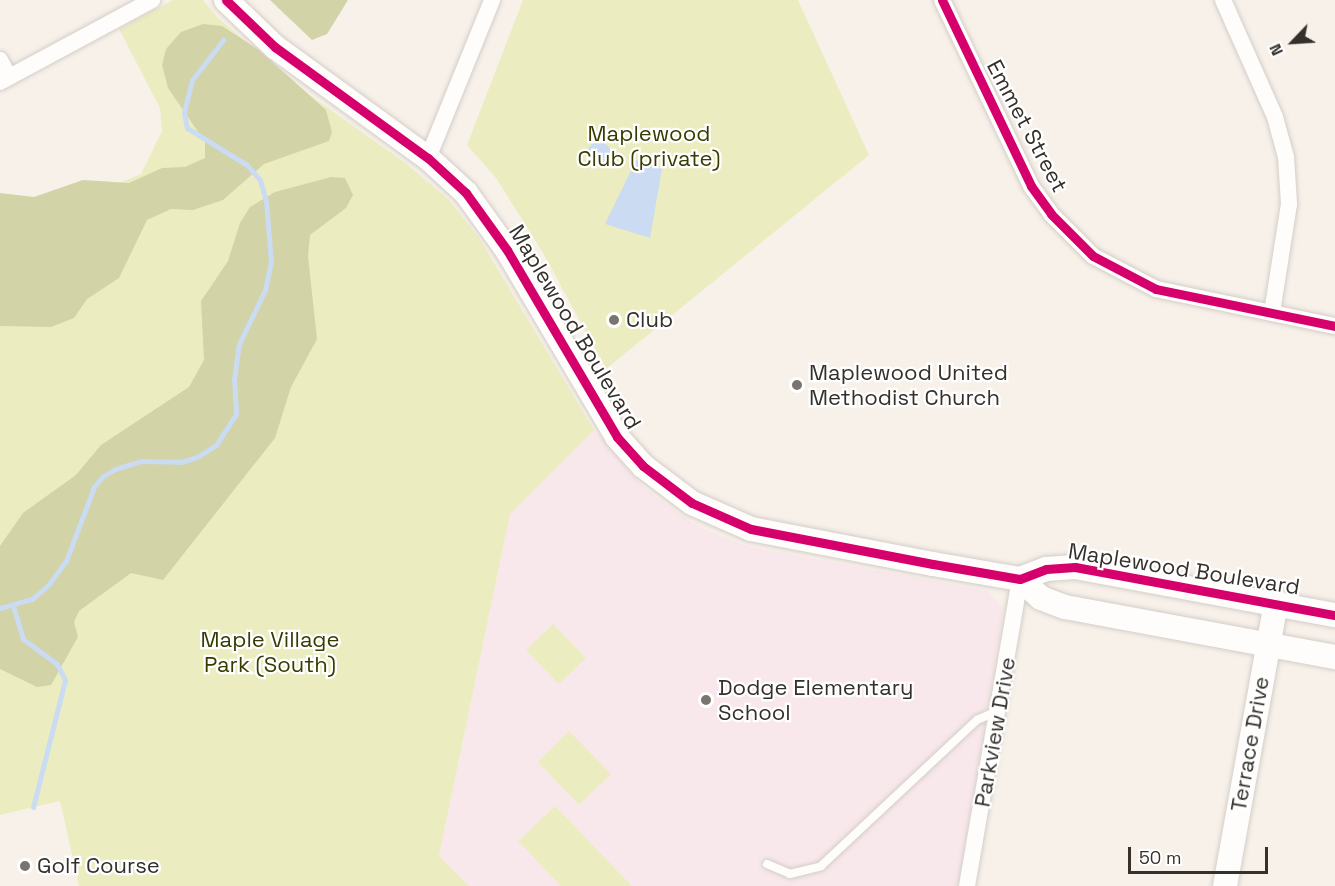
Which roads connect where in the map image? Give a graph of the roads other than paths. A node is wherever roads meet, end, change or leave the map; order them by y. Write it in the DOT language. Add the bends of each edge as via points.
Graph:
graph roads {
  1 [pos="152,0"];
  2 [pos="226,0"];
  3 [pos="492,0"];
  4 [pos="942,0"];
  5 [pos="1223,0"];
  6 [pos="0,60"];
  7 [pos="4,79"];
  8 [pos="428,158"];
  9 [pos="1272,313"];
  10 [pos="1335,326"];
  11 [pos="1020,579"];
  12 [pos="1276,602"];
  13 [pos="1335,615"];
  14 [pos="1268,644"];
  15 [pos="1335,657"];
  16 [pos="999,710"];
  17 [pos="767,864"];
  18 [pos="967,886"];
  19 [pos="1225,886"];
  1 -- 7 [label="street"];
  2 -- 8 [label="street, Maplewood Boulevard" via="275,47"];
  3 -- 8 [label="street"];
  4 -- 9 [label="street, Emmet Street" via="1031,186 1072,237 1114,270 1156,290"];
  5 -- 9 [label="street" via="1275,117 1286,157 1286,242"];
  6 -- 7 [label="street"];
  8 -- 11 [label="street, Maplewood Boulevard" via="486,218 617,437 673,491 715,516 768,534"];
  9 -- 10 [label="street, Emmet Street"];
  11 -- 12 [label="street, Maplewood Boulevard" via="1046,570 1075,567"];
  11 -- 14 [label="street" via="1041,598 1065,607"];
  11 -- 16 [label="street, Parkview Drive"];
  12 -- 13 [label="street, Maplewood Boulevard"];
  12 -- 14 [label="street, Terrace Drive"];
  14 -- 15 [label="street"];
  14 -- 19 [label="street, Terrace Drive"];
  16 -- 17 [label="lane" via="977,720 821,866 790,873"];
  16 -- 18 [label="street, Parkview Drive"];
}
